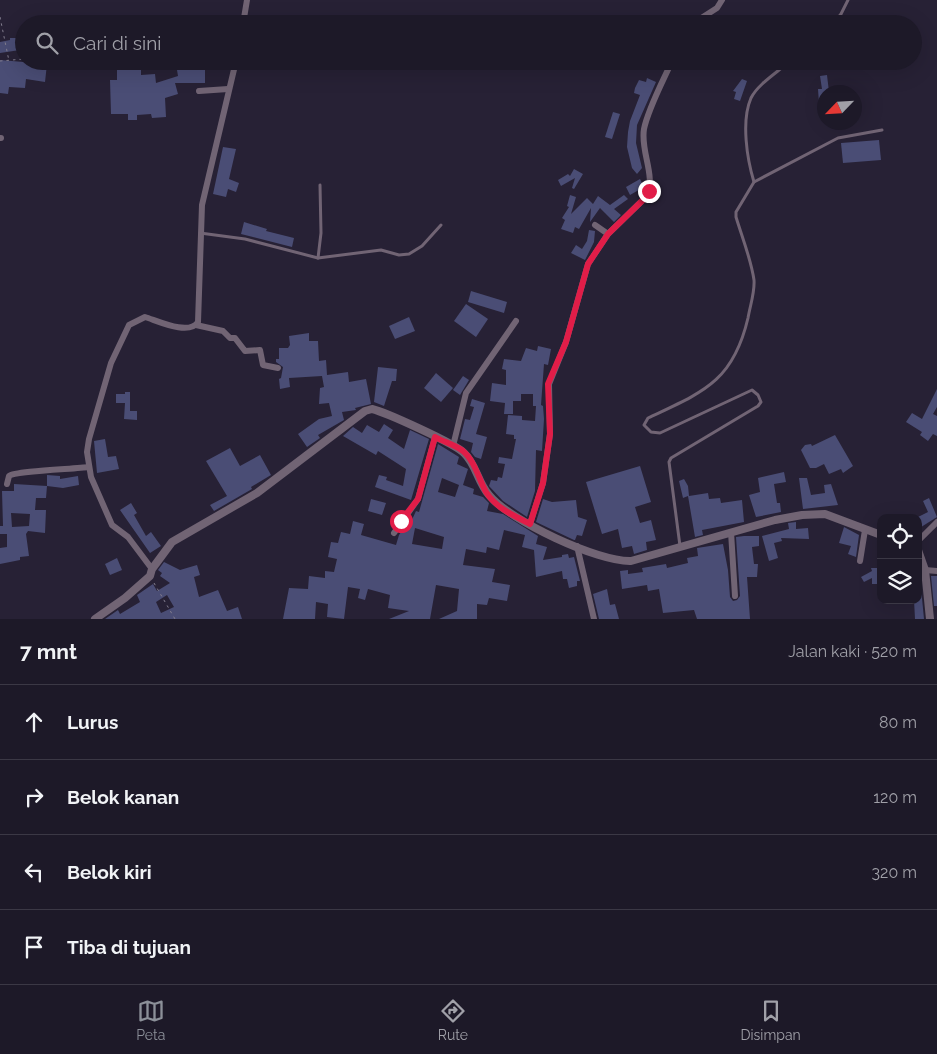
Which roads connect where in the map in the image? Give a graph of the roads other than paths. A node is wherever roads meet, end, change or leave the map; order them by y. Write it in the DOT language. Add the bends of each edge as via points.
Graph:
graph roads {
  1 [pos="247,0"];
  2 [pos="722,0"];
  3 [pos="848,0"];
  4 [pos="245,15"];
  5 [pos="706,15"];
  6 [pos="840,15"];
  7 [pos="234,70"];
  8 [pos="668,70"];
  9 [pos="780,70"];
  10 [pos="228,90"];
  11 [pos="199,92"];
  12 [pos="882,130"];
  13 [pos="754,182"];
  14 [pos="320,186"];
  15 [pos="441,225"];
  16 [pos="595,225"];
  17 [pos="200,233"];
  18 [pos="608,234"];
  19 [pos="318,258"];
  20 [pos="516,321"];
  21 [pos="196,325"];
  22 [pos="278,368"];
  23 [pos="435,437"];
  24 [pos="453,446"];
  25 [pos="89,467"];
  26 [pos="7,484"];
  27 [pos="937,522"];
  28 [pos="530,524"];
  29 [pos="865,530"];
  30 [pos="731,532"];
  31 [pos="394,533"];
  32 [pos="877,534"];
  33 [pos="922,537"];
  34 [pos="577,546"];
  35 [pos="680,546"];
  36 [pos="921,559"];
  37 [pos="860,561"];
  38 [pos="925,570"];
  39 [pos="937,571"];
  40 [pos="151,572"];
  41 [pos="735,596"];
  42 [pos="95,619"];
  43 [pos="594,619"];
  44 [pos="930,619"];
  1 -- 4 [label="street"];
  2 -- 5 [label="street"];
  3 -- 6 [label="lane"];
  7 -- 10 [label="street"];
  8 -- 18 [label="street" via="644,128 649,191"];
  9 -- 13 [label="lane" via="751,98 747,114 750,171"];
  10 -- 11 [label="street"];
  10 -- 17 [label="street" via="202,205"];
  12 -- 13 [label="lane" via="838,138"];
  13 -- 35 [label="lane" via="736,214 754,280 740,347 733,361 713,384 645,421 644,425 650,432 660,433 752,390 761,402 671,458"];
  14 -- 19 [label="lane"];
  15 -- 19 [label="lane" via="422,246 409,254 380,250"];
  16 -- 18 [label="street"];
  17 -- 19 [label="lane"];
  17 -- 21 [label="street" via="200,307"];
  18 -- 28 [label="street" via="588,264 566,342 548,384 550,434 543,483"];
  20 -- 24 [label="street" via="466,393"];
  21 -- 22 [label="street" via="223,331 230,338 235,338 246,351 260,350 262,364"];
  21 -- 25 [label="street" via="186,328 145,317 129,325 111,363 89,439"];
  23 -- 24 [label="street"];
  23 -- 31 [label="street" via="418,499"];
  23 -- 40 [label="street" via="376,410 365,411 257,493 172,542"];
  24 -- 28 [label="street" via="462,450 470,460 495,502 503,510"];
  25 -- 26 [label="street" via="18,472 9,476"];
  25 -- 40 [label="street" via="112,524 128,537"];
  27 -- 33 [label="street"];
  28 -- 34 [label="street"];
  29 -- 30 [label="street" via="843,520 816,514 775,520"];
  29 -- 32 [label="street"];
  29 -- 37 [label="street"];
  30 -- 35 [label="street"];
  30 -- 41 [label="street"];
  34 -- 35 [label="street" via="620,561 631,561"];
  34 -- 43 [label="street"];
  36 -- 38 [label="street"];
  38 -- 39 [label="street"];
  38 -- 44 [label="street"];
  40 -- 42 [label="street" via="125,598"];
}
